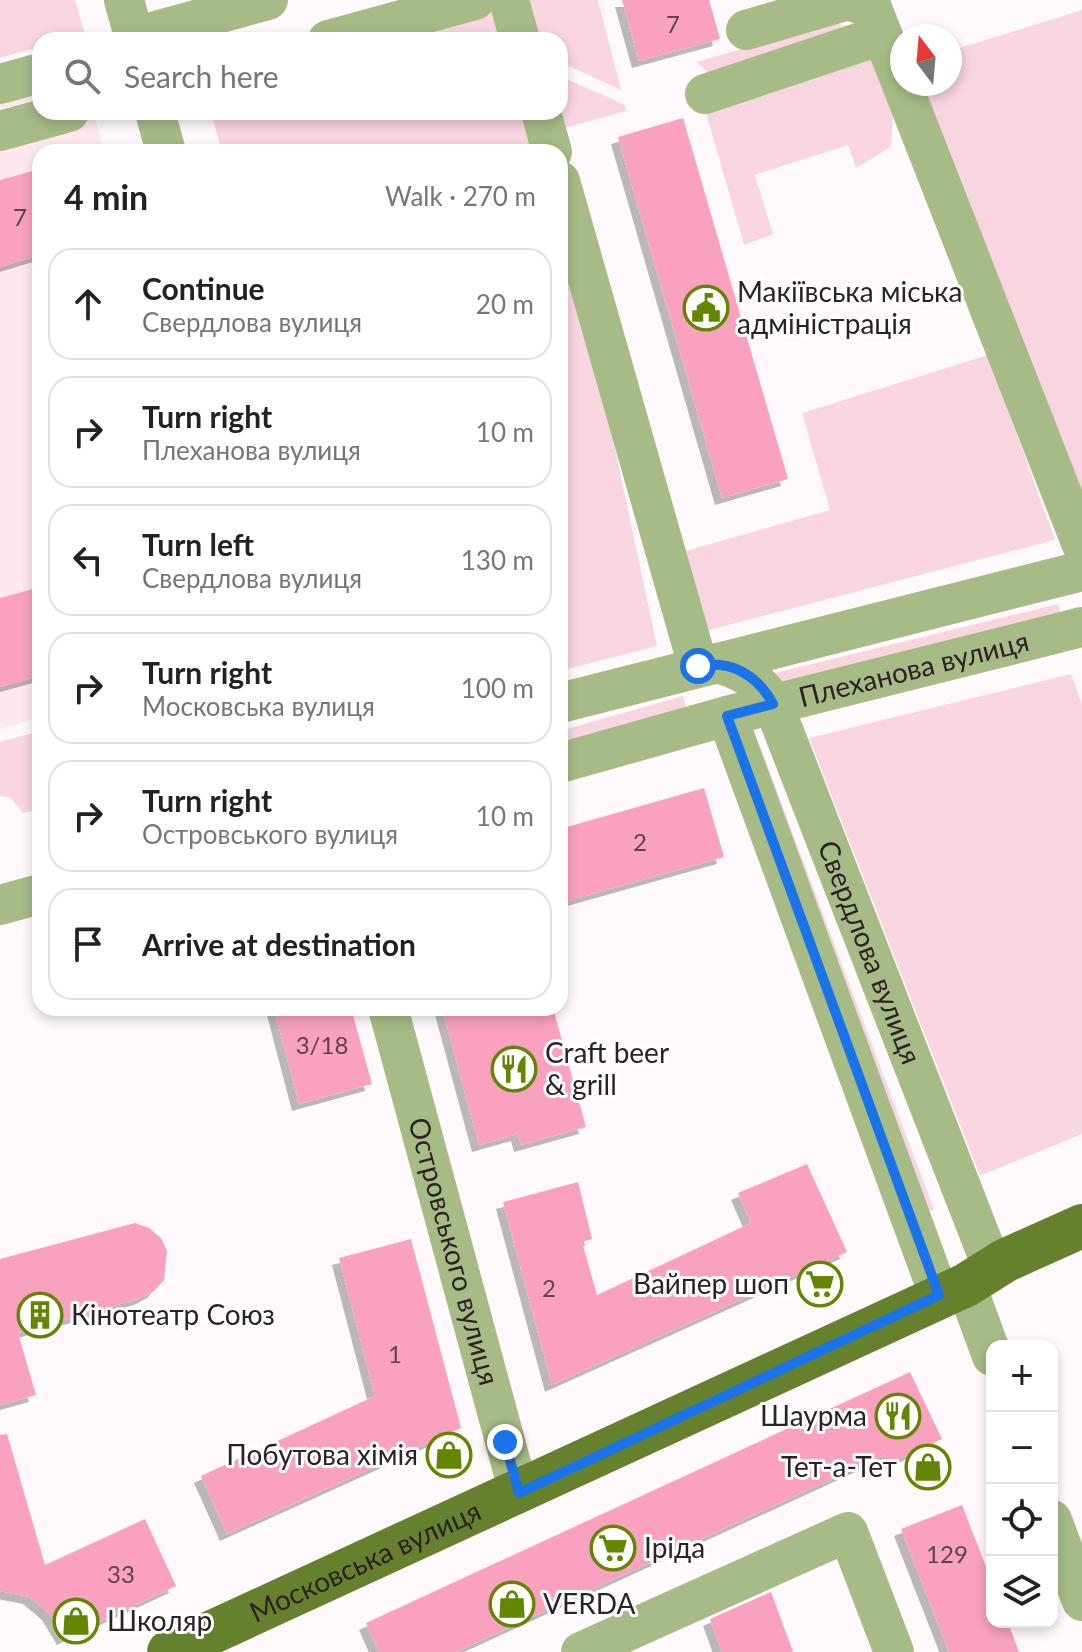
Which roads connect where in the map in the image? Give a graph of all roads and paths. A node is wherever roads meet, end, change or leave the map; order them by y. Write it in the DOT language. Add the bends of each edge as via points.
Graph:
graph roads {
  1 [pos="268,0"];
  2 [pos="502,15"];
  3 [pos="877,22"];
  4 [pos="131,26"];
  5 [pos="746,30"];
  6 [pos="384,32"];
  7 [pos="32,75"];
  8 [pos="0,84"];
  9 [pos="705,94"];
  10 [pos="40,120"];
  11 [pos="157,120"];
  12 [pos="543,120"];
  13 [pos="0,131"];
  14 [pos="164,144"];
  15 [pos="550,144"];
  16 [pos="568,207"];
  17 [pos="1082,545"];
  18 [pos="1082,571"];
  19 [pos="1082,627"];
  20 [pos="707,664"];
  21 [pos="568,701"];
  22 [pos="773,704"];
  23 [pos="727,716"];
  24 [pos="568,761"];
  25 [pos="32,896"];
  26 [pos="0,905"];
  27 [pos="390,1016"];
  28 [pos="1082,1226"];
  29 [pos="966,1283"];
  30 [pos="986,1340"];
  31 [pos="519,1493"];
  32 [pos="1058,1536"];
  33 [pos="1082,1601"];
  34 [pos="169,1652"];
  35 [pos="581,1652"];
  36 [pos="894,1652"];
  1 -- 4 [label="street"];
  2 -- 6 [label="street"];
  3 -- 5 [label="street" via="848,0"];
  3 -- 9 [label="street"];
  3 -- 17 [label="street"];
  7 -- 8 [label="street"];
  10 -- 13 [label="street"];
  11 -- 14 [label="street"];
  12 -- 15 [label="street"];
  16 -- 20 [label="street"];
  18 -- 20 [label="street, Плеханова вулиця"];
  19 -- 22 [label="street, Плеханова вулиця"];
  20 -- 21 [label="street, Плеханова вулиця"];
  20 -- 22 [label="street, Свердлова вулиця" via="740,669"];
  22 -- 23 [label="street, Плеханова вулиця"];
  22 -- 29 [label="street, Свердлова вулиця"];
  23 -- 24 [label="street, Плеханова вулиця"];
  23 -- 29 [label="street, Свердлова вулиця"];
  25 -- 26 [label="street"];
  27 -- 31 [label="street, Островського вулиця"];
  28 -- 29 [label="main road, Московська вулиця"];
  29 -- 30 [label="street, Свердлова вулиця"];
  29 -- 31 [label="main road, Московська вулиця"];
  31 -- 34 [label="main road, Московська вулиця"];
  32 -- 33 [label="street"];
  35 -- 36 [label="street" via="848,1532"];
}
